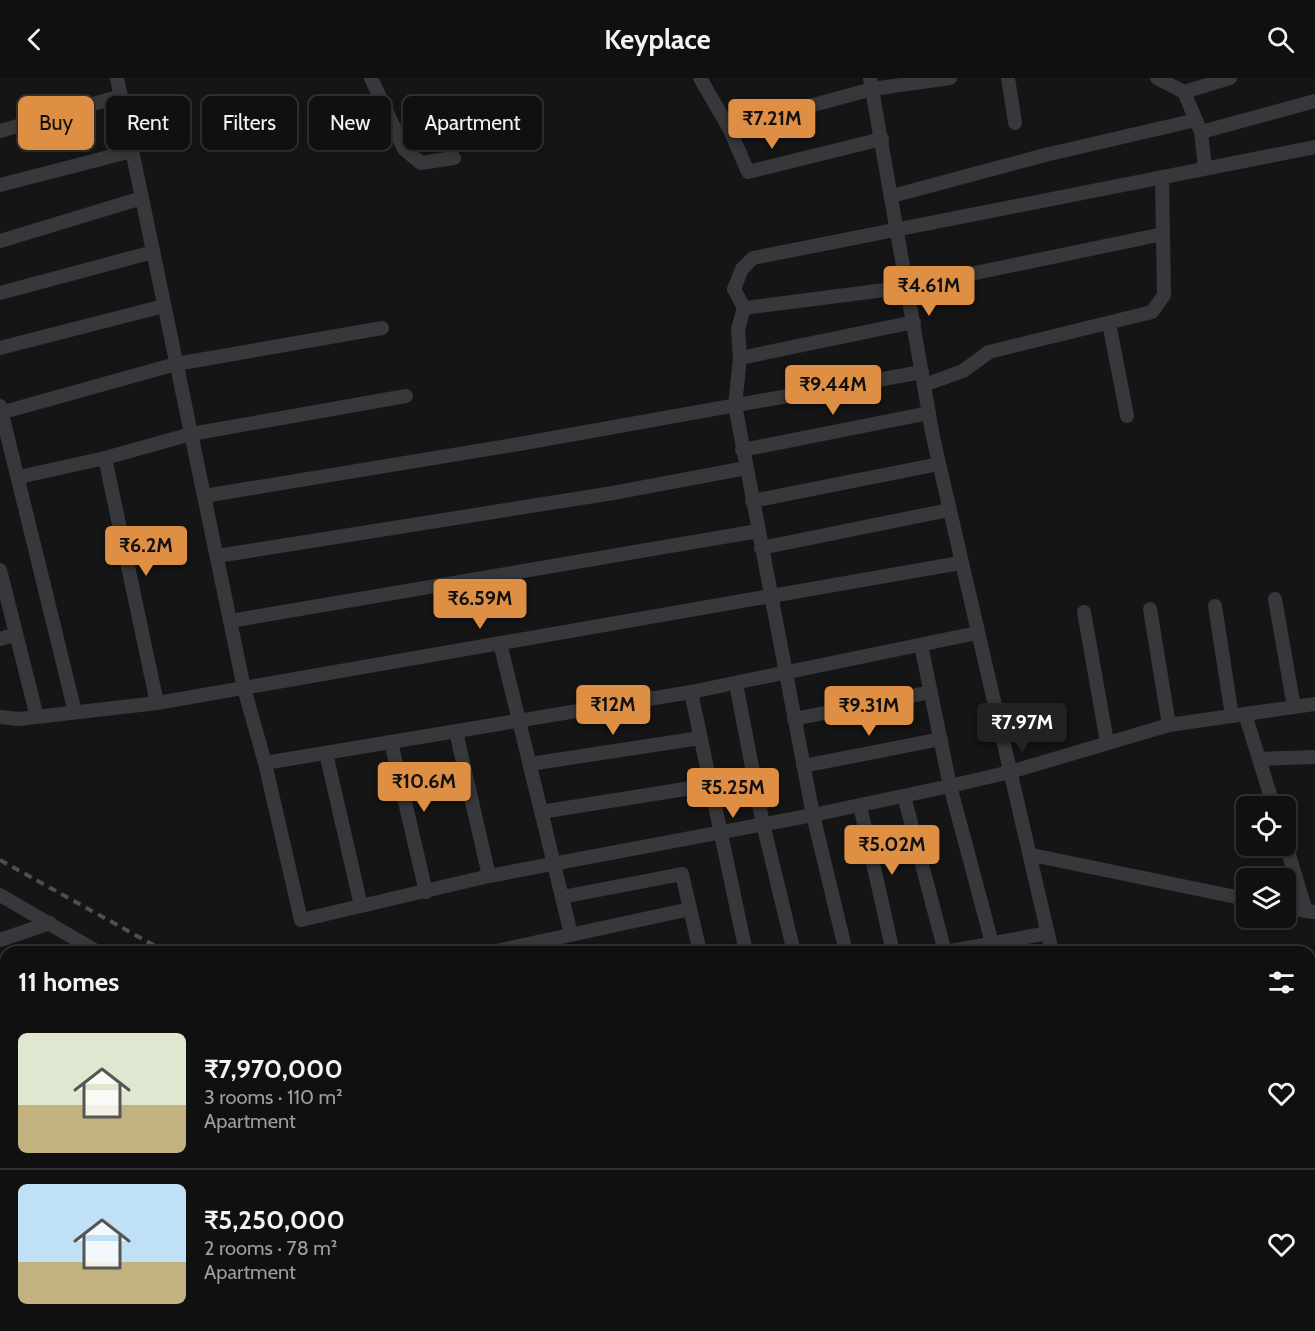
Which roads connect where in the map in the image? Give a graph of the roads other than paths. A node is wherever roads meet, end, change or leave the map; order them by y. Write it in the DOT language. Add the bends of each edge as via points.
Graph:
graph roads {
  1 [pos="117,78"];
  2 [pos="371,78"];
  3 [pos="700,78"];
  4 [pos="950,78"];
  5 [pos="1008,78"];
  6 [pos="1157,78"];
  7 [pos="1230,78"];
  8 [pos="871,84"];
  9 [pos="1184,92"];
  10 [pos="121,96"];
  11 [pos="106,100"];
  12 [pos="1315,101"];
  13 [pos="1015,123"];
  14 [pos="1199,126"];
  15 [pos="729,128"];
  16 [pos="0,131"];
  17 [pos="882,139"];
  18 [pos="1315,147"];
  19 [pos="132,151"];
  20 [pos="454,158"];
  21 [pos="1205,168"];
  22 [pos="1162,177"];
  23 [pos="0,185"];
  24 [pos="892,196"];
  25 [pos="142,198"];
  26 [pos="899,231"];
  27 [pos="1163,234"];
  28 [pos="0,241"];
  29 [pos="153,252"];
  30 [pos="908,287"];
  31 [pos="0,293"];
  32 [pos="164,306"];
  33 [pos="744,308"];
  34 [pos="914,322"];
  35 [pos="1109,323"];
  36 [pos="382,328"];
  37 [pos="0,348"];
  38 [pos="740,358"];
  39 [pos="176,364"];
  40 [pos="923,379"];
  41 [pos="406,396"];
  42 [pos="735,405"];
  43 [pos="1,410"];
  44 [pos="929,413"];
  45 [pos="1127,416"];
  46 [pos="191,434"];
  47 [pos="742,450"];
  48 [pos="105,458"];
  49 [pos="939,464"];
  50 [pos="746,468"];
  51 [pos="20,477"];
  52 [pos="204,496"];
  53 [pos="752,501"];
  54 [pos="949,510"];
  55 [pos="758,531"];
  56 [pos="761,548"];
  57 [pos="216,556"];
  58 [pos="960,563"];
  59 [pos="0,570"];
  60 [pos="2,585"];
  61 [pos="770,596"];
  62 [pos="1275,598"];
  63 [pos="1215,606"];
  64 [pos="1150,609"];
  65 [pos="1084,612"];
  66 [pos="230,621"];
  67 [pos="977,633"];
  68 [pos="16,634"];
  69 [pos="0,639"];
  70 [pos="500,643"];
  71 [pos="921,645"];
  72 [pos="785,675"];
  73 [pos="735,684"];
  74 [pos="244,688"];
  75 [pos="691,692"];
  76 [pos="931,692"];
  77 [pos="156,703"];
  78 [pos="1315,704"];
  79 [pos="1294,707"];
  80 [pos="75,712"];
  81 [pos="1238,715"];
  82 [pos="0,717"];
  83 [pos="37,717"];
  84 [pos="794,718"];
  85 [pos="519,721"];
  86 [pos="1169,725"];
  87 [pos="456,732"];
  88 [pos="700,738"];
  89 [pos="941,739"];
  90 [pos="391,742"];
  91 [pos="1107,742"];
  92 [pos="326,753"];
  93 [pos="1315,757"];
  94 [pos="1259,759"];
  95 [pos="265,763"];
  96 [pos="530,764"];
  97 [pos="803,766"];
  98 [pos="1010,772"];
  99 [pos="710,784"];
  100 [pos="950,786"];
  101 [pos="904,796"];
  102 [pos="1271,796"];
  103 [pos="861,806"];
  104 [pos="541,812"];
  105 [pos="813,815"];
  106 [pos="763,824"];
  107 [pos="719,832"];
  108 [pos="1032,855"];
  109 [pos="1290,856"];
  110 [pos="554,863"];
  111 [pos="489,876"];
  112 [pos="426,891"];
  113 [pos="0,895"];
  114 [pos="562,897"];
  115 [pos="1236,897"];
  116 [pos="361,906"];
  117 [pos="690,909"];
  118 [pos="1296,909"];
  119 [pos="1311,912"];
  120 [pos="50,922"];
  121 [pos="1048,933"];
  122 [pos="571,934"];
  123 [pos="0,940"];
  124 [pos="992,944"];
  125 [pos="88,946"];
  126 [pos="518,946"];
  127 [pos="699,946"];
  128 [pos="745,946"];
  129 [pos="793,946"];
  130 [pos="845,946"];
  131 [pos="892,946"];
  132 [pos="943,946"];
  133 [pos="986,946"];
  134 [pos="1051,946"];
  1 -- 10 [label="street"];
  2 -- 20 [label="street" via="404,149 422,163"];
  3 -- 15 [label="street"];
  4 -- 8 [label="street"];
  5 -- 13 [label="street"];
  6 -- 9 [label="street"];
  7 -- 9 [label="street"];
  8 -- 15 [label="street"];
  8 -- 17 [label="street"];
  9 -- 14 [label="street"];
  11 -- 16 [label="street"];
  12 -- 14 [label="street"];
  14 -- 21 [label="street"];
  14 -- 24 [label="street" via="1045,155"];
  15 -- 17 [label="street" via="748,172"];
  17 -- 24 [label="street"];
  18 -- 21 [label="street"];
  19 -- 23 [label="street"];
  19 -- 25 [label="street"];
  21 -- 22 [label="street"];
  22 -- 26 [label="street"];
  22 -- 27 [label="street"];
  24 -- 26 [label="street"];
  25 -- 28 [label="street"];
  25 -- 29 [label="street"];
  26 -- 30 [label="street"];
  26 -- 33 [label="street" via="753,258 742,268 734,289"];
  27 -- 30 [label="street"];
  27 -- 35 [label="street" via="1164,295 1152,312"];
  29 -- 31 [label="street"];
  29 -- 32 [label="street"];
  30 -- 33 [label="street"];
  30 -- 34 [label="street"];
  32 -- 37 [label="street"];
  32 -- 39 [label="street"];
  33 -- 38 [label="street" via="738,329"];
  34 -- 38 [label="street"];
  34 -- 40 [label="street"];
  35 -- 40 [label="street" via="988,352 963,370"];
  35 -- 45 [label="street"];
  36 -- 39 [label="street"];
  38 -- 42 [label="street"];
  39 -- 43 [label="street"];
  39 -- 46 [label="street"];
  40 -- 42 [label="street"];
  40 -- 44 [label="street"];
  41 -- 46 [label="street"];
  42 -- 47 [label="street"];
  42 -- 52 [label="street"];
  43 -- 51 [label="street"];
  44 -- 47 [label="street"];
  44 -- 49 [label="street"];
  46 -- 48 [label="street"];
  46 -- 52 [label="street"];
  47 -- 50 [label="street"];
  48 -- 51 [label="street"];
  48 -- 77 [label="street"];
  49 -- 53 [label="street"];
  49 -- 54 [label="street"];
  50 -- 53 [label="street"];
  50 -- 57 [label="street"];
  51 -- 80 [label="street"];
  52 -- 57 [label="street"];
  53 -- 55 [label="street"];
  54 -- 56 [label="street"];
  54 -- 58 [label="street"];
  55 -- 56 [label="street"];
  55 -- 66 [label="street"];
  56 -- 61 [label="street"];
  57 -- 66 [label="street"];
  58 -- 61 [label="street"];
  58 -- 67 [label="street"];
  59 -- 60 [label="street"];
  60 -- 68 [label="street"];
  61 -- 70 [label="street"];
  61 -- 72 [label="street"];
  62 -- 79 [label="street"];
  63 -- 81 [label="street"];
  64 -- 86 [label="street"];
  65 -- 91 [label="street"];
  66 -- 74 [label="street"];
  67 -- 71 [label="street"];
  67 -- 98 [label="street"];
  68 -- 69 [label="street"];
  68 -- 83 [label="street"];
  70 -- 74 [label="street"];
  70 -- 85 [label="street"];
  71 -- 72 [label="street"];
  71 -- 76 [label="street"];
  72 -- 73 [label="street"];
  72 -- 84 [label="street"];
  73 -- 75 [label="street"];
  73 -- 106 [label="street"];
  74 -- 77 [label="street"];
  74 -- 95 [label="street"];
  75 -- 85 [label="street"];
  75 -- 88 [label="street"];
  76 -- 84 [label="street"];
  76 -- 89 [label="street"];
  77 -- 80 [label="street"];
  78 -- 79 [label="street"];
  79 -- 81 [label="street"];
  80 -- 83 [label="street"];
  81 -- 86 [label="street"];
  81 -- 94 [label="street"];
  82 -- 83 [label="street"];
  84 -- 97 [label="street"];
  85 -- 87 [label="street"];
  85 -- 96 [label="street"];
  86 -- 91 [label="street"];
  87 -- 90 [label="street"];
  87 -- 111 [label="street"];
  88 -- 96 [label="street"];
  88 -- 99 [label="street"];
  89 -- 97 [label="street"];
  89 -- 100 [label="street"];
  90 -- 92 [label="street"];
  90 -- 112 [label="street"];
  91 -- 98 [label="street"];
  92 -- 95 [label="street"];
  92 -- 116 [label="street"];
  93 -- 94 [label="street"];
  94 -- 102 [label="street"];
  95 -- 116 [label="street" via="301,920"];
  96 -- 104 [label="street"];
  97 -- 105 [label="street"];
  98 -- 100 [label="street"];
  98 -- 108 [label="street"];
  99 -- 104 [label="street"];
  99 -- 107 [label="street"];
  100 -- 101 [label="street"];
  100 -- 124 [label="street"];
  101 -- 103 [label="street"];
  101 -- 132 [label="street"];
  103 -- 105 [label="street"];
  103 -- 131 [label="street"];
  104 -- 110 [label="street"];
  105 -- 106 [label="street"];
  105 -- 130 [label="street"];
  106 -- 107 [label="street"];
  106 -- 129 [label="street"];
  107 -- 110 [label="street"];
  107 -- 128 [label="street"];
  108 -- 115 [label="street"];
  108 -- 121 [label="street"];
  109 -- 119 [label="street"];
  110 -- 111 [label="street"];
  110 -- 114 [label="street"];
  111 -- 112 [label="street"];
  112 -- 116 [label="street"];
  113 -- 120 [label="street"];
  114 -- 117 [label="street" via="682,874"];
  114 -- 122 [label="street"];
  117 -- 122 [label="street"];
  117 -- 127 [label="street"];
  118 -- 119 [label="street"];
  120 -- 123 [label="street"];
  120 -- 125 [label="street"];
  121 -- 124 [label="street"];
  121 -- 134 [label="street"];
  122 -- 126 [label="street"];
  124 -- 133 [label="street"];
}
